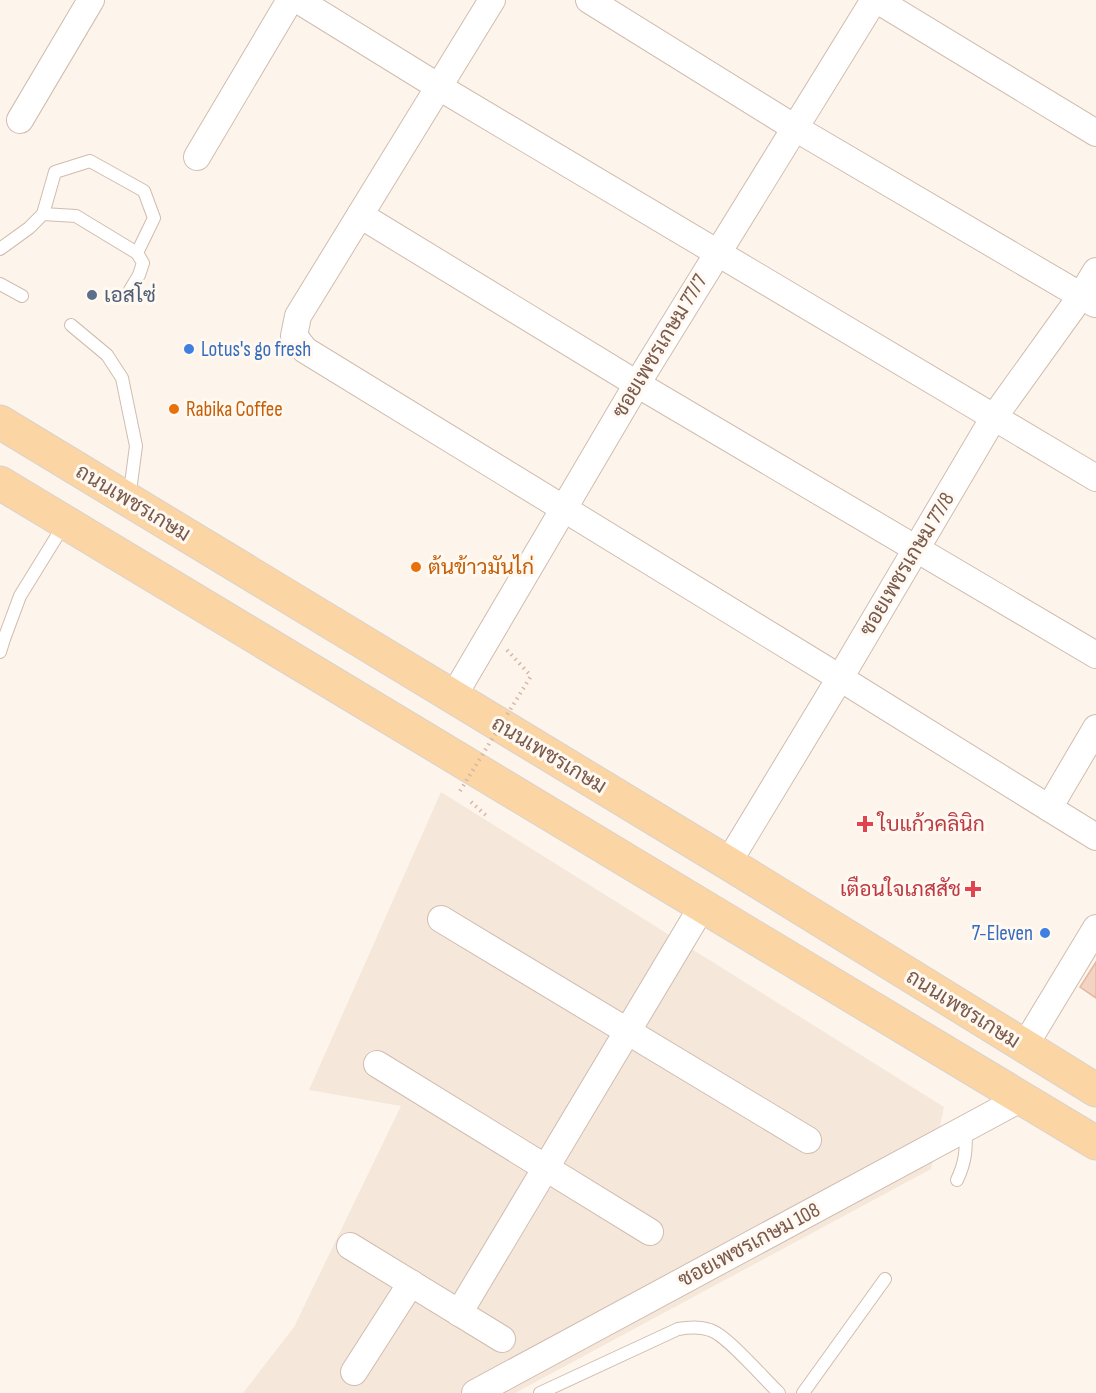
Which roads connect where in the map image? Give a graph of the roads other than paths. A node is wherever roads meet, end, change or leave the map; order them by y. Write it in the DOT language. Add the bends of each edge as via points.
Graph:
graph roads {
  1 [pos="91,0"];
  2 [pos="290,0"];
  3 [pos="298,0"];
  4 [pos="492,0"];
  5 [pos="589,0"];
  6 [pos="876,0"];
  7 [pos="439,87"];
  8 [pos="20,120"];
  9 [pos="795,128"];
  10 [pos="1096,133"];
  11 [pos="196,157"];
  12 [pos="43,214"];
  13 [pos="360,215"];
  14 [pos="0,249"];
  15 [pos="137,253"];
  16 [pos="717,253"];
  17 [pos="1096,271"];
  18 [pos="0,284"];
  19 [pos="130,290"];
  20 [pos="22,296"];
  21 [pos="1088,300"];
  22 [pos="71,325"];
  23 [pos="637,384"];
  24 [pos="994,417"];
  25 [pos="0,422"];
  26 [pos="1096,478"];
  27 [pos="0,483"];
  28 [pos="129,500"];
  29 [pos="563,509"];
  30 [pos="66,522"];
  31 [pos="916,549"];
  32 [pos="0,652"];
  33 [pos="1096,655"];
  34 [pos="840,678"];
  35 [pos="453,697"];
  36 [pos="1096,728"];
  37 [pos="1049,808"];
  38 [pos="1096,837"];
  39 [pos="728,863"];
  40 [pos="703,905"];
  41 [pos="441,920"];
  42 [pos="1096,928"];
  43 [pos="628,1032"];
  44 [pos="1024,1047"];
  45 [pos="377,1064"];
  46 [pos="1096,1090"];
  47 [pos="1022,1098"];
  48 [pos="966,1129"];
  49 [pos="808,1140"];
  50 [pos="1096,1143"];
  51 [pos="547,1169"];
  52 [pos="957,1180"];
  53 [pos="650,1232"];
  54 [pos="350,1246"];
  55 [pos="885,1279"];
  56 [pos="411,1283"];
  57 [pos="459,1313"];
  58 [pos="502,1339"];
  59 [pos="354,1372"];
  60 [pos="475,1393"];
  61 [pos="540,1393"];
  62 [pos="778,1393"];
  63 [pos="802,1393"];
  1 -- 8 [label="street"];
  2 -- 11 [label="street"];
  3 -- 7 [label="street"];
  4 -- 7 [label="street"];
  5 -- 9 [label="street"];
  6 -- 9 [label="street, ซอยเพชรเกษม 77/7"];
  6 -- 10 [label="street"];
  7 -- 13 [label="street"];
  7 -- 16 [label="street"];
  9 -- 16 [label="street, ซอยเพชรเกษม 77/7"];
  9 -- 21 [label="street"];
  12 -- 14 [label="lane"];
  12 -- 15 [label="lane" via="76,216"];
  12 -- 15 [label="lane" via="55,172 90,161 144,191 154,218"];
  13 -- 23 [label="street"];
  13 -- 29 [label="street" via="298,316 294,336 305,350"];
  15 -- 19 [label="lane" via="142,262 140,275"];
  16 -- 23 [label="street, ซอยเพชรเกษม 77/7"];
  16 -- 24 [label="street"];
  17 -- 21 [label="street, ซอยเพชรเกษม 77/8"];
  18 -- 20 [label="lane"];
  21 -- 24 [label="street, ซอยเพชรเกษม 77/8"];
  22 -- 28 [label="lane" via="100,342 122,378 136,446"];
  23 -- 29 [label="street, ซอยเพชรเกษม 77/7"];
  23 -- 31 [label="street"];
  24 -- 26 [label="street"];
  24 -- 31 [label="street, ซอยเพชรเกษม 77/8"];
  25 -- 28 [label="main road, ถนนเพชรเกษม"];
  27 -- 30 [label="main road"];
  28 -- 35 [label="main road, ถนนเพชรเกษม"];
  29 -- 34 [label="street"];
  29 -- 35 [label="street, ซอยเพชรเกษม 77/7"];
  30 -- 32 [label="lane" via="20,596"];
  30 -- 40 [label="main road"];
  31 -- 33 [label="street"];
  31 -- 34 [label="street, ซอยเพชรเกษม 77/8"];
  34 -- 37 [label="street"];
  34 -- 39 [label="street, ซอยเพชรเกษม 77/8"];
  35 -- 39 [label="main road, ถนนเพชรเกษม"];
  36 -- 37 [label="street"];
  37 -- 38 [label="street"];
  39 -- 44 [label="main road, ถนนเพชรเกษม"];
  40 -- 43 [label="street"];
  40 -- 47 [label="main road"];
  41 -- 43 [label="street"];
  42 -- 44 [label="street"];
  43 -- 49 [label="street"];
  43 -- 51 [label="street"];
  44 -- 46 [label="main road, ถนนเพชรเกษม"];
  45 -- 51 [label="street"];
  47 -- 48 [label="street, ซอยเพชรเกษม 108"];
  47 -- 50 [label="main road"];
  48 -- 52 [label="lane" via="966,1151"];
  48 -- 60 [label="street, ซอยเพชรเกษม 108"];
  51 -- 53 [label="street"];
  51 -- 57 [label="street"];
  54 -- 56 [label="street"];
  55 -- 63 [label="lane"];
  56 -- 57 [label="street"];
  56 -- 59 [label="street"];
  57 -- 58 [label="street"];
  61 -- 62 [label="lane" via="678,1329 695,1327 712,1331 727,1341"];
}
